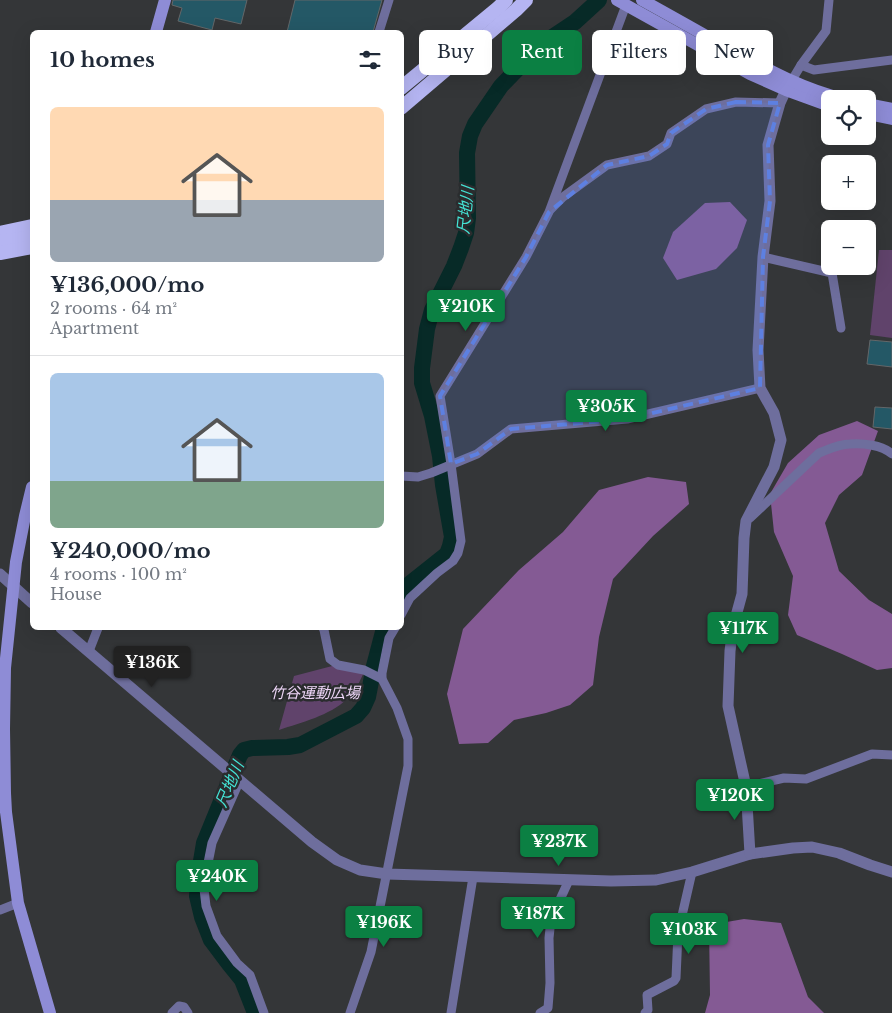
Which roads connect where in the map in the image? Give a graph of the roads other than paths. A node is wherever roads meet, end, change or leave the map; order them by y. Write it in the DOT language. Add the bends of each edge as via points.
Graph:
graph roads {
  1 [pos="165,0"];
  2 [pos="389,0"];
  3 [pos="506,0"];
  4 [pos="526,0"];
  5 [pos="642,0"];
  6 [pos="829,0"];
  7 [pos="622,3"];
  8 [pos="157,30"];
  9 [pos="380,30"];
  10 [pos="892,60"];
  11 [pos="801,65"];
  12 [pos="789,85"];
  13 [pos="404,86"];
  14 [pos="821,93"];
  15 [pos="821,101"];
  16 [pos="780,103"];
  17 [pos="404,105"];
  18 [pos="876,106"];
  19 [pos="892,109"];
  20 [pos="876,116"];
  21 [pos="892,119"];
  22 [pos="549,212"];
  23 [pos="30,226"];
  24 [pos="0,233"];
  25 [pos="30,237"];
  26 [pos="0,242"];
  27 [pos="30,247"];
  28 [pos="0,253"];
  29 [pos="763,257"];
  30 [pos="840,328"];
  31 [pos="760,388"];
  32 [pos="892,454"];
  33 [pos="450,464"];
  34 [pos="404,476"];
  35 [pos="30,496"];
  36 [pos="746,522"];
  37 [pos="0,574"];
  38 [pos="13,586"];
  39 [pos="30,601"];
  40 [pos="404,609"];
  41 [pos="63,630"];
  42 [pos="97,630"];
  43 [pos="324,630"];
  44 [pos="394,630"];
  45 [pos="89,651"];
  46 [pos="381,678"];
  47 [pos="2,679"];
  48 [pos="892,755"];
  49 [pos="239,779"];
  50 [pos="746,787"];
  51 [pos="750,854"];
  52 [pos="692,872"];
  53 [pos="892,872"];
  54 [pos="387,874"];
  55 [pos="472,877"];
  56 [pos="568,880"];
  57 [pos="18,902"];
  58 [pos="0,910"];
  59 [pos="547,1011"];
  60 [pos="50,1013"];
  61 [pos="172,1013"];
  62 [pos="188,1013"];
  63 [pos="264,1013"];
  64 [pos="350,1013"];
  65 [pos="451,1013"];
  66 [pos="645,1013"];
  1 -- 8 [label="main road"];
  2 -- 9 [label="street"];
  3 -- 13 [label="highway"];
  4 -- 17 [label="highway"];
  5 -- 12 [label="main road"];
  6 -- 11 [label="street" via="826,31"];
  7 -- 12 [label="main road" via="750,74"];
  7 -- 22 [label="street"];
  10 -- 11 [label="street" via="814,70"];
  11 -- 12 [label="street"];
  12 -- 14 [label="main road"];
  12 -- 15 [label="main road"];
  12 -- 16 [label="street"];
  16 -- 22 [label="street" via="736,102 706,109 671,133 666,144 649,156 607,166 563,197"];
  16 -- 29 [label="street" via="768,145 770,201"];
  18 -- 19 [label="main road"];
  20 -- 21 [label="main road"];
  22 -- 33 [label="street" via="526,257 440,396"];
  23 -- 24 [label="highway"];
  25 -- 26 [label="highway"];
  27 -- 28 [label="highway"];
  29 -- 30 [label="street" via="832,273"];
  29 -- 31 [label="street" via="758,350"];
  31 -- 33 [label="street" via="628,419 511,429 477,454"];
  31 -- 36 [label="street" via="774,413 780,440 774,467"];
  32 -- 36 [label="street" via="886,449 868,445 832,447 820,453"];
  33 -- 34 [label="street" via="418,477"];
  33 -- 40 [label="street" via="462,541 452,561 410,598"];
  35 -- 38 [label="main road"];
  36 -- 50 [label="street" via="742,594 730,651 728,706"];
  37 -- 38 [label="street"];
  38 -- 39 [label="street"];
  38 -- 47 [label="main road"];
  41 -- 45 [label="street"];
  42 -- 45 [label="street"];
  43 -- 46 [label="street" via="330,659 338,665 364,670"];
  44 -- 46 [label="street" via="389,638"];
  45 -- 49 [label="street"];
  46 -- 54 [label="street" via="408,739 408,766"];
  47 -- 57 [label="main road" via="6,812"];
  48 -- 50 [label="street" via="872,754 806,779 784,778"];
  49 -- 54 [label="street" via="337,860 360,870"];
  49 -- 63 [label="street" via="212,843 204,889 206,906 217,936 250,975"];
  50 -- 51 [label="street"];
  51 -- 52 [label="street"];
  51 -- 53 [label="street" via="812,847"];
  52 -- 56 [label="street" via="656,880"];
  52 -- 66 [label="street" via="678,933 676,978 647,994 648,1010"];
  54 -- 55 [label="street"];
  54 -- 64 [label="street" via="371,952"];
  55 -- 56 [label="street"];
  55 -- 65 [label="street"];
  56 -- 59 [label="street" via="552,920 549,938"];
  57 -- 58 [label="street"];
  57 -- 60 [label="main road"];
  61 -- 62 [label="street" via="179,1006"];
}
